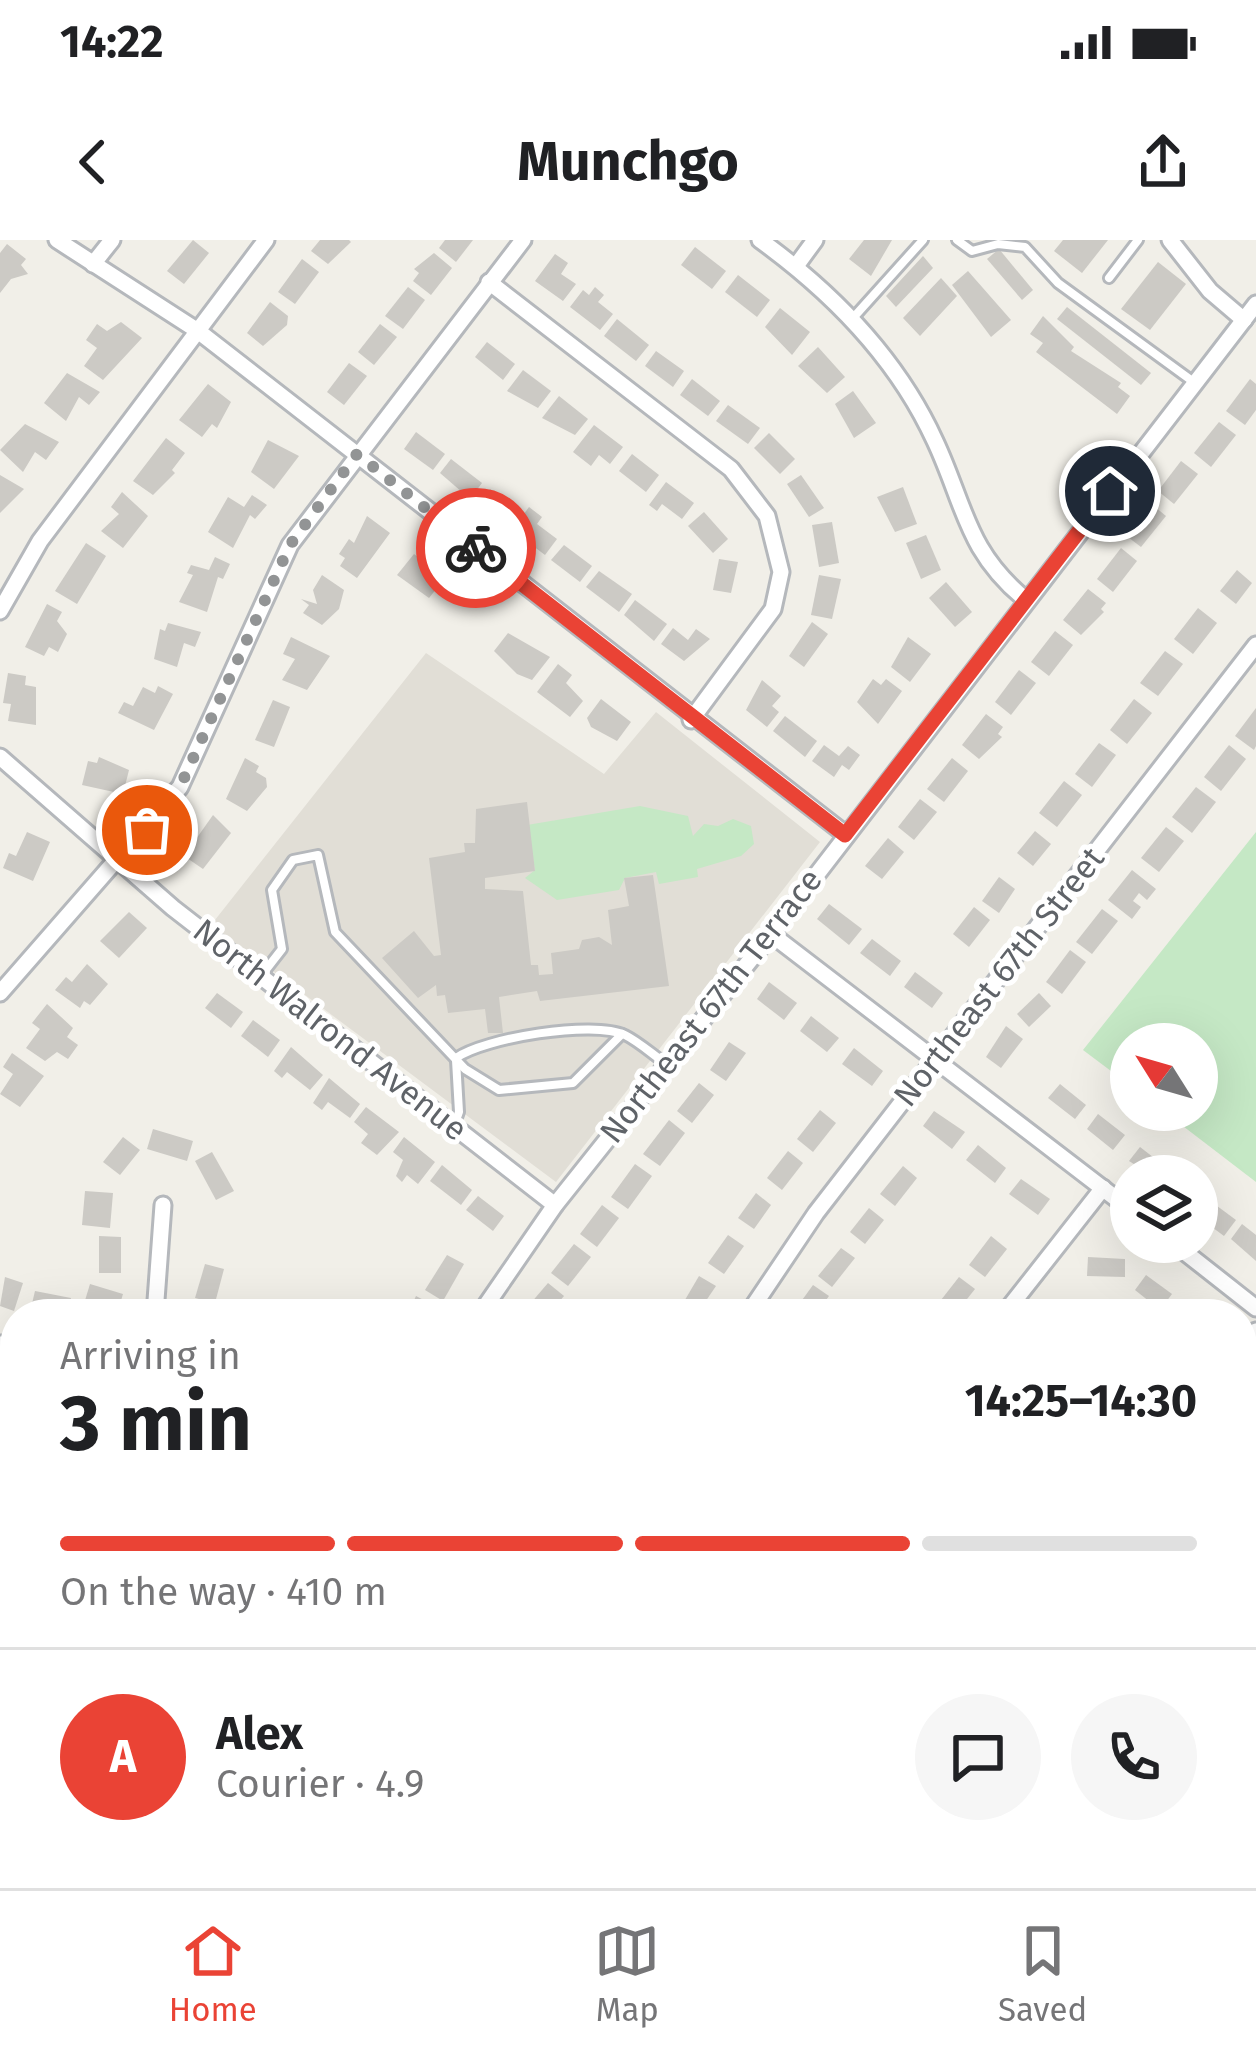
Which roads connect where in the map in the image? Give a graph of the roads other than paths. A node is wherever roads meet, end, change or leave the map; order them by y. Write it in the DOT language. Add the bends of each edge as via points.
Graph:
graph roads {
  1 [pos="57,240"];
  2 [pos="112,240"];
  3 [pos="266,240"];
  4 [pos="523,240"];
  5 [pos="760,240"];
  6 [pos="815,240"];
  7 [pos="923,240"];
  8 [pos="958,240"];
  9 [pos="1138,240"];
  10 [pos="1171,240"];
  11 [pos="93,264"];
  12 [pos="796,266"];
  13 [pos="1109,278"];
  14 [pos="489,282"];
  15 [pos="1256,304"];
  16 [pos="852,319"];
  17 [pos="1244,320"];
  18 [pos="198,331"];
  19 [pos="1195,383"];
  20 [pos="357,454"];
  21 [pos="1026,600"];
  22 [pos="0,611"];
  23 [pos="1256,645"];
  24 [pos="691,720"];
  25 [pos="0,757"];
  26 [pos="845,835"];
  27 [pos="119,862"];
  28 [pos="771,934"];
  29 [pos="261,976"];
  30 [pos="0,993"];
  31 [pos="622,1034"];
  32 [pos="456,1058"];
  33 [pos="933,1060"];
  34 [pos="665,1064"];
  35 [pos="454,1126"];
  36 [pos="1103,1188"];
  37 [pos="1110,1194"];
  38 [pos="163,1205"];
  39 [pos="555,1205"];
  40 [pos="1199,1263"];
  41 [pos="156,1299"];
  42 [pos="490,1299"];
  43 [pos="758,1299"];
  44 [pos="1016,1299"];
  45 [pos="1245,1299"];
  1 -- 11 [label="street"];
  2 -- 11 [label="street"];
  3 -- 18 [label="street"];
  4 -- 14 [label="street"];
  5 -- 12 [label="street"];
  6 -- 12 [label="street"];
  7 -- 16 [label="lane"];
  8 -- 19 [label="lane" via="972,251 1025,247 1058,283"];
  9 -- 13 [label="lane"];
  10 -- 17 [label="street"];
  11 -- 18 [label="street"];
  12 -- 16 [label="street"];
  14 -- 20 [label="street"];
  14 -- 24 [label="street" via="731,469 767,516 782,572 773,609"];
  15 -- 17 [label="street, Northeast 67th Terrace"];
  16 -- 21 [label="street" via="934,438 977,546"];
  17 -- 19 [label="street, Northeast 67th Terrace"];
  18 -- 20 [label="street"];
  18 -- 22 [label="street" via="40,541"];
  19 -- 21 [label="street, Northeast 67th Terrace"];
  20 -- 24 [label="street"];
  20 -- 27 [label="street" via="279,565 180,787"];
  21 -- 26 [label="street, Northeast 67th Terrace"];
  23 -- 33 [label="street, Northeast 67th Street"];
  24 -- 26 [label="street"];
  25 -- 27 [label="street, North Walrond Avenue"];
  26 -- 28 [label="street, Northeast 67th Terrace"];
  27 -- 29 [label="street, North Walrond Avenue"];
  27 -- 30 [label="street"];
  28 -- 33 [label="street"];
  28 -- 34 [label="street, Northeast 67th Terrace"];
  29 -- 32 [label="lane" via="282,949 272,890 293,860 318,855 335,932"];
  29 -- 35 [label="street, North Walrond Avenue"];
  31 -- 32 [label="lane" via="476,1044"];
  31 -- 32 [label="lane" via="573,1083 499,1090"];
  31 -- 34 [label="lane"];
  32 -- 35 [label="lane"];
  33 -- 36 [label="street"];
  33 -- 43 [label="street, Northeast 67th Street"];
  34 -- 39 [label="street, Northeast 67th Terrace"];
  35 -- 39 [label="street, North Walrond Avenue"];
  36 -- 37 [label="street"];
  36 -- 44 [label="street"];
  38 -- 41 [label="street"];
  39 -- 42 [label="street, Northeast 67th Terrace"];
  40 -- 45 [label="street"];
}
